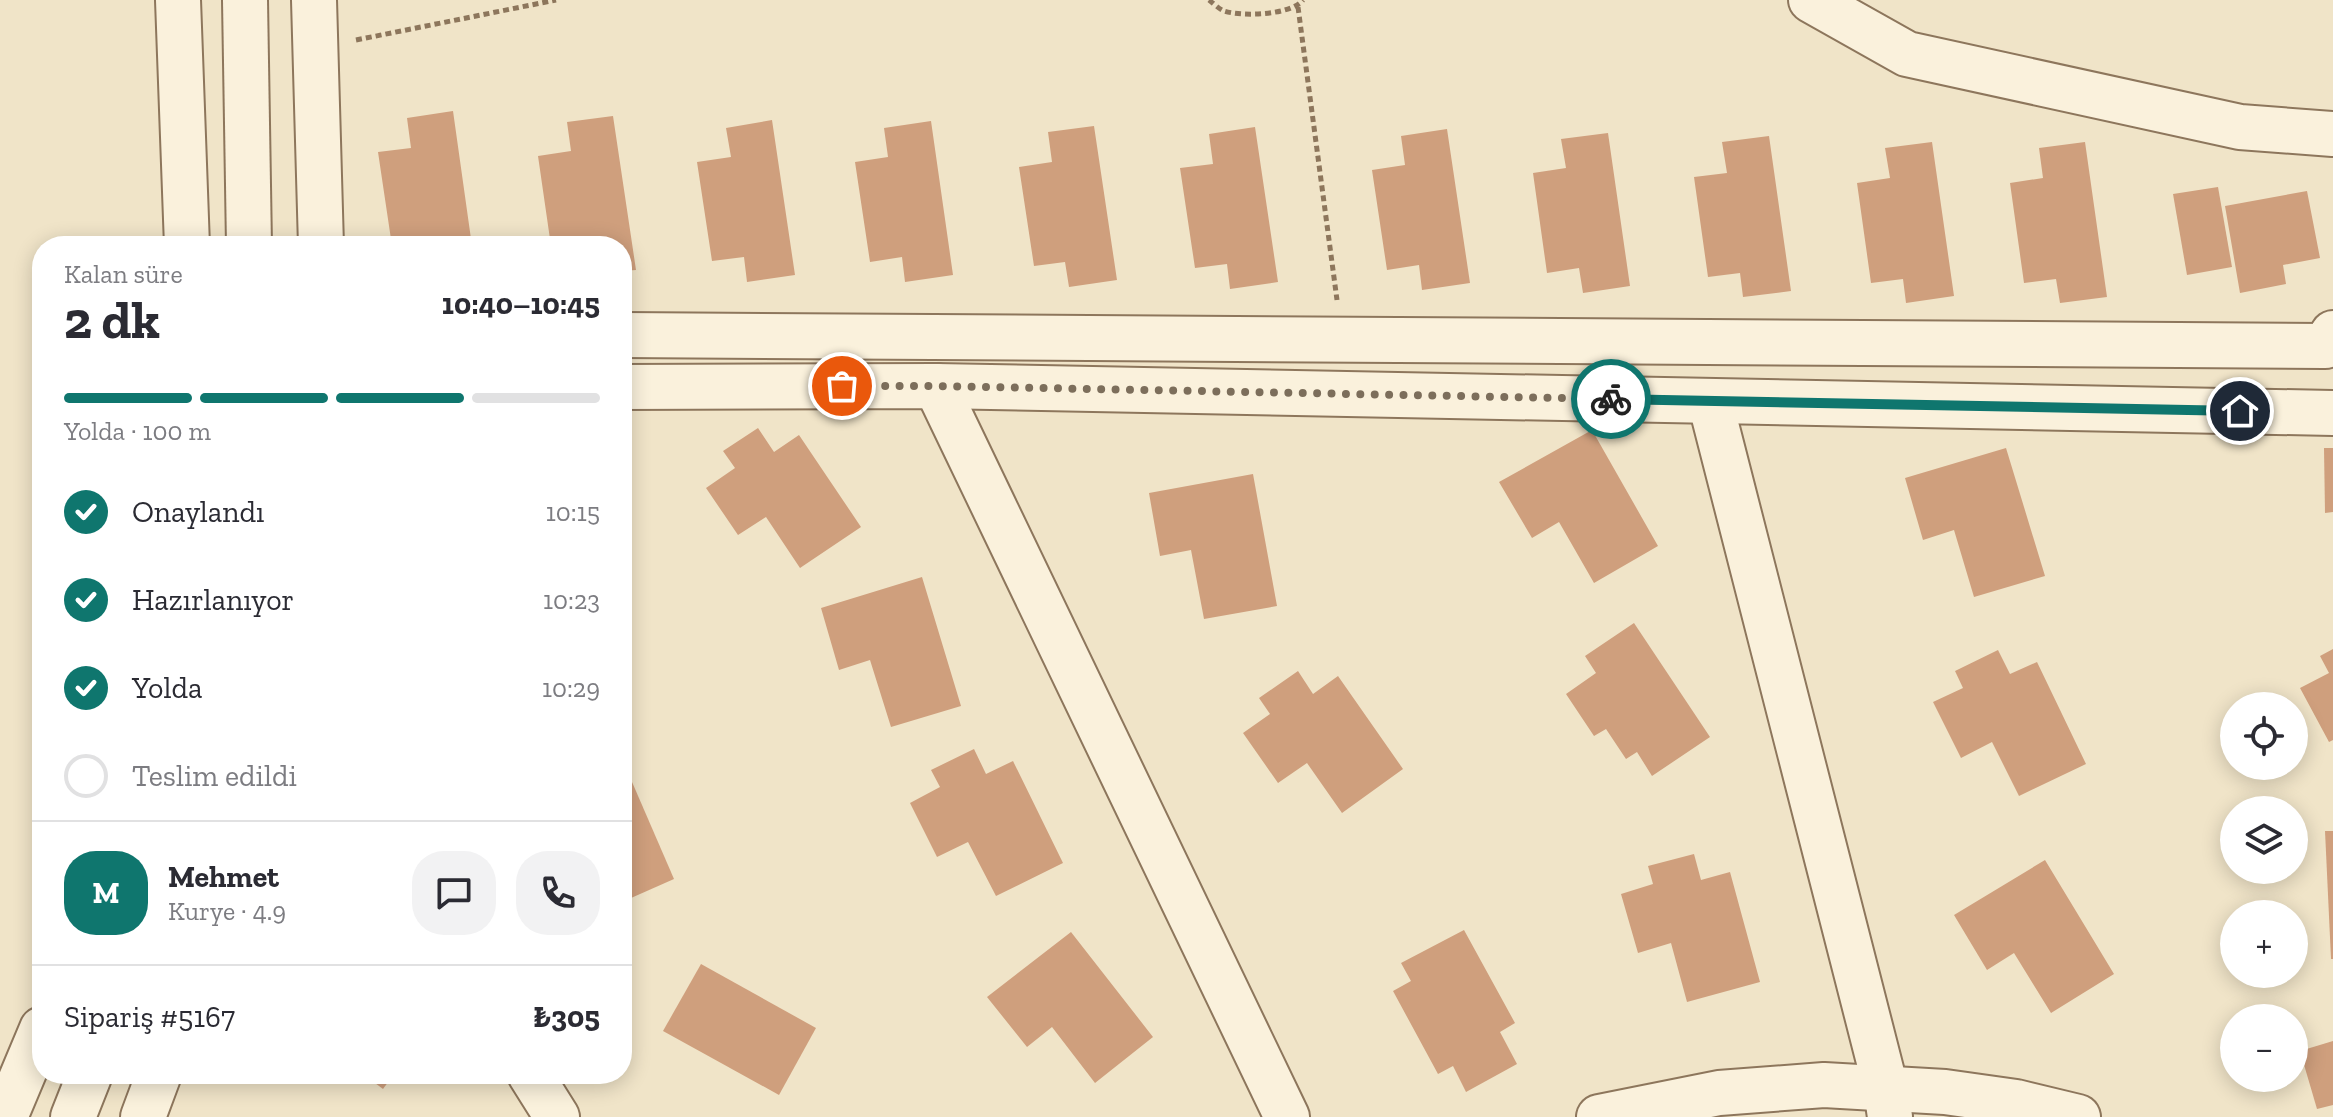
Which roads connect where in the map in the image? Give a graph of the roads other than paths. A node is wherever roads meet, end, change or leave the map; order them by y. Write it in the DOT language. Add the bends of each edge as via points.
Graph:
graph roads {
  1 [pos="178,0"];
  2 [pos="245,0"];
  3 [pos="314,0"];
  4 [pos="1811,0"];
  5 [pos="2333,134"];
  6 [pos="187,236"];
  7 [pos="249,236"];
  8 [pos="321,236"];
  9 [pos="2333,333"];
  10 [pos="632,335"];
  11 [pos="936,386"];
  12 [pos="632,387"];
  13 [pos="1710,401"];
  14 [pos="2333,413"];
  15 [pos="32,1053"];
  16 [pos="86,1084"];
  17 [pos="155,1084"];
  18 [pos="536,1084"];
  19 [pos="1888,1103"];
  20 [pos="5,1117"];
  21 [pos="73,1117"];
  22 [pos="143,1117"];
  23 [pos="557,1117"];
  24 [pos="1287,1117"];
  25 [pos="1599,1117"];
  26 [pos="2078,1117"];
  1 -- 6 [label="street"];
  2 -- 7 [label="street"];
  3 -- 8 [label="street"];
  4 -- 5 [label="street" via="1907,54 2240,127"];
  9 -- 10 [label="street" via="2325,346"];
  11 -- 12 [label="street"];
  11 -- 13 [label="street"];
  11 -- 24 [label="street"];
  13 -- 14 [label="street"];
  13 -- 19 [label="street"];
  15 -- 20 [label="street"];
  16 -- 21 [label="street"];
  17 -- 22 [label="street"];
  18 -- 23 [label="street"];
  19 -- 25 [label="street" via="1824,1085 1719,1093"];
  19 -- 26 [label="street" via="1945,1092"];
}
